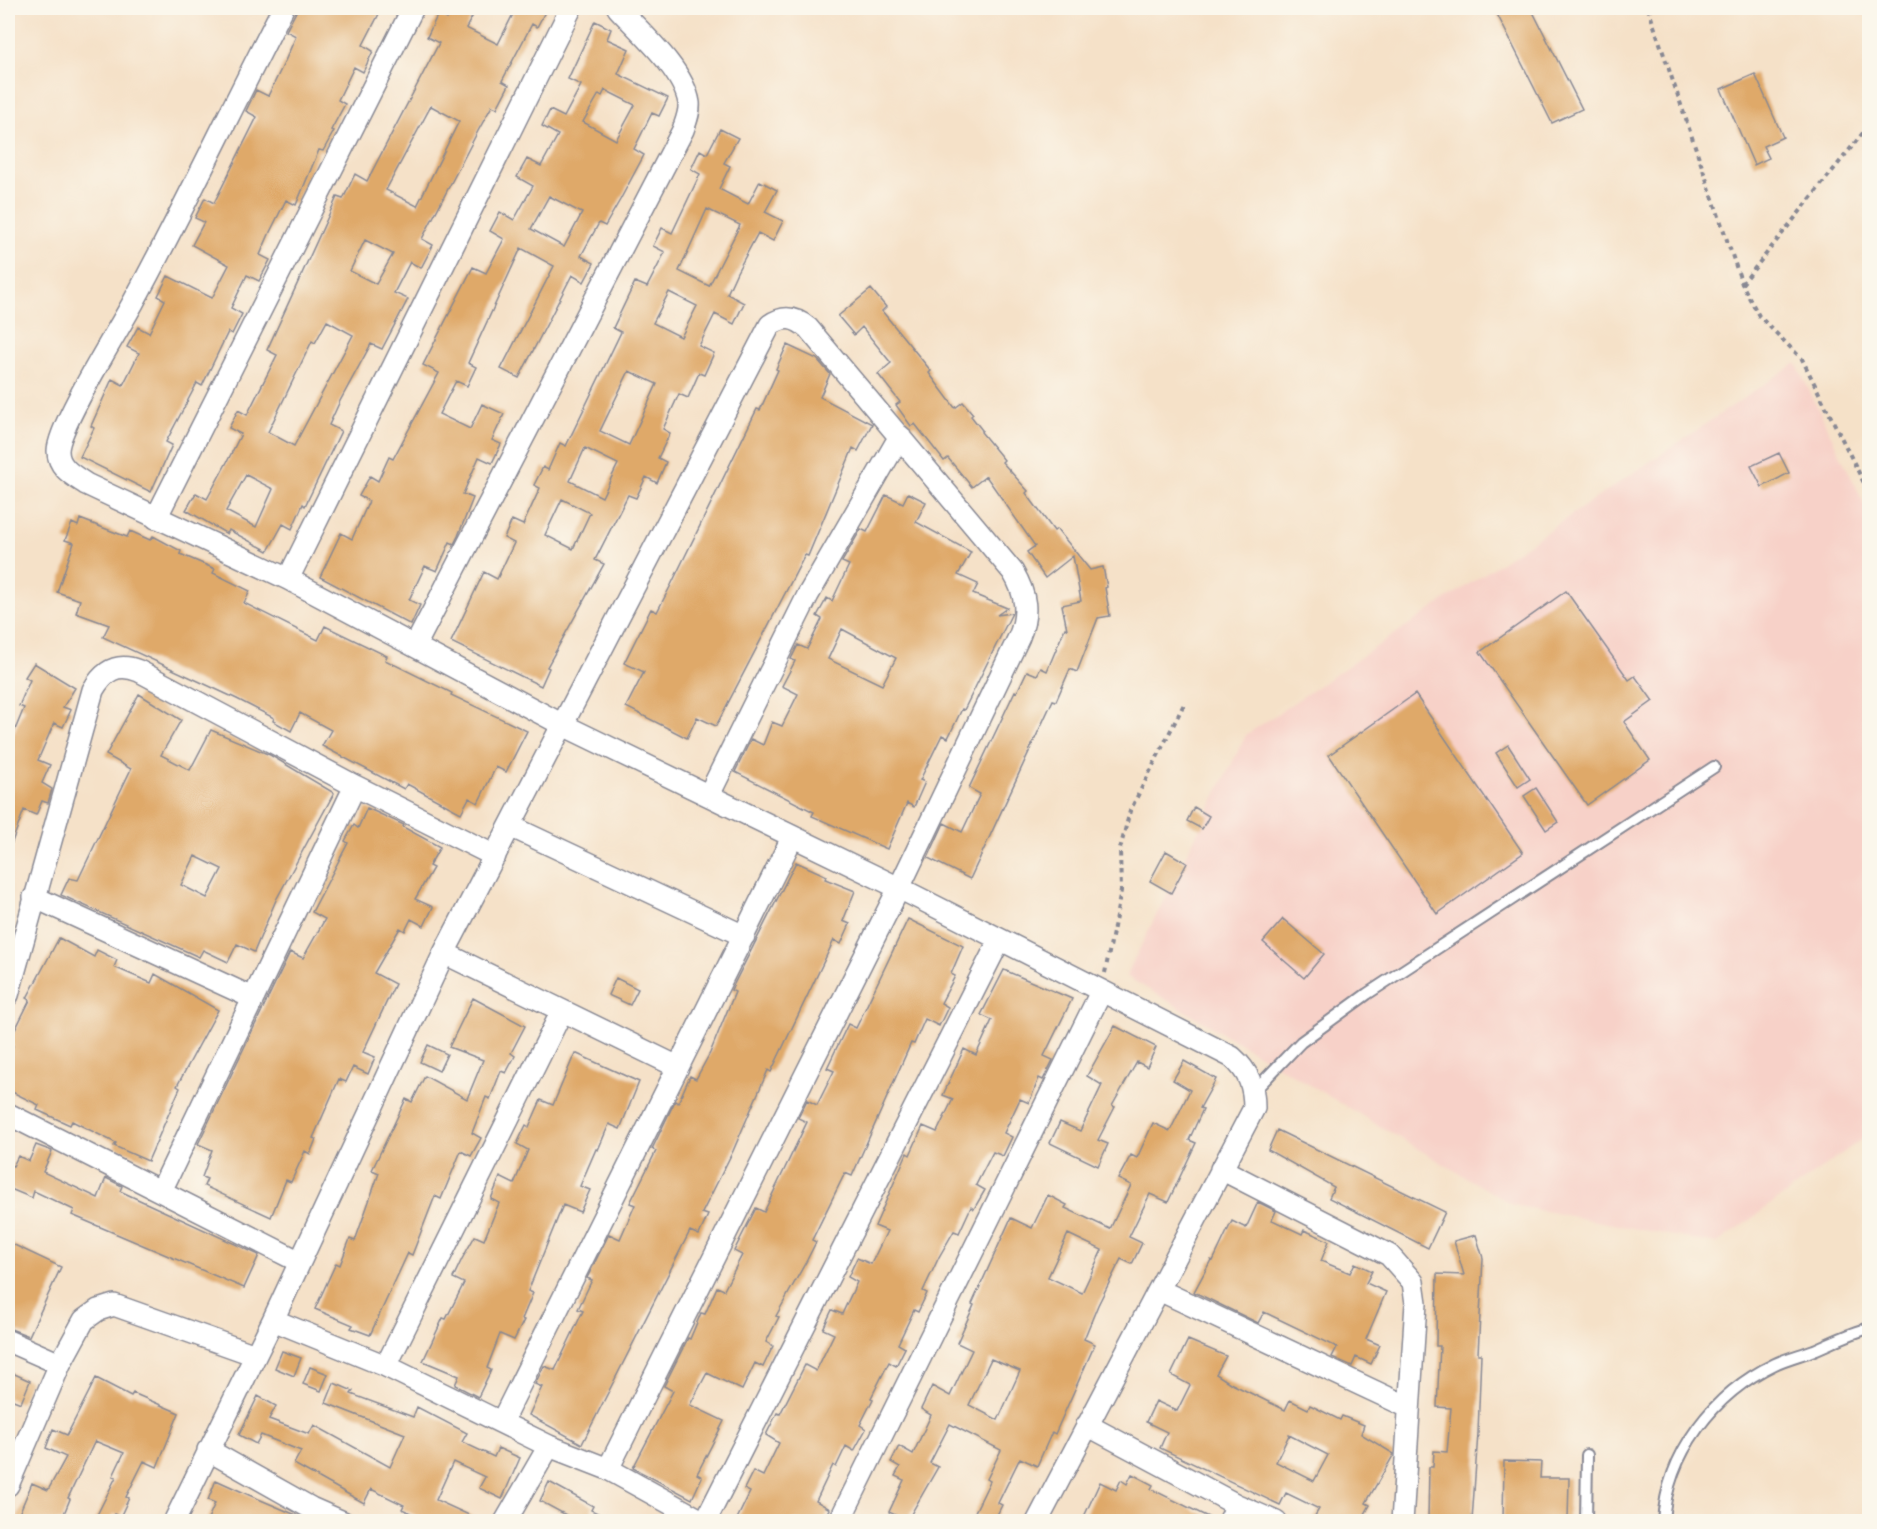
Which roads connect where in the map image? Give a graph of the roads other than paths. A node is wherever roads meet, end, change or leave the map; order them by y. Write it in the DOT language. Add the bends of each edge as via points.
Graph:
graph roads {
  1 [pos="283,8"];
  2 [pos="413,8"];
  3 [pos="572,8"];
  4 [pos="618,8"];
  5 [pos="900,436"];
  6 [pos="156,518"];
  7 [pos="288,579"];
  8 [pos="415,646"];
  9 [pos="563,725"];
  10 [pos="1714,767"];
  11 [pos="355,786"];
  12 [pos="709,795"];
  13 [pos="510,826"];
  14 [pos="792,838"];
  15 [pos="495,855"];
  16 [pos="898,888"];
  17 [pos="34,897"];
  18 [pos="744,936"];
  19 [pos="999,941"];
  20 [pos="444,953"];
  21 [pos="1101,992"];
  22 [pos="8,995"];
  23 [pos="253,998"];
  24 [pos="562,1011"];
  25 [pos="678,1067"];
  26 [pos="1254,1091"];
  27 [pos="8,1114"];
  28 [pos="1221,1169"];
  29 [pos="160,1191"];
  30 [pos="300,1262"];
  31 [pos="1159,1290"];
  32 [pos="273,1320"];
  33 [pos="1869,1328"];
  34 [pos="8,1341"];
  35 [pos="255,1355"];
  36 [pos="60,1364"];
  37 [pos="386,1366"];
  38 [pos="1408,1407"];
  39 [pos="502,1420"];
  40 [pos="1087,1425"];
  41 [pos="549,1446"];
  42 [pos="208,1450"];
  43 [pos="1587,1455"];
  44 [pos="608,1469"];
  45 [pos="8,1485"];
  46 [pos="1233,1513"];
  47 [pos="308,1514"];
  48 [pos="174,1521"];
  49 [pos="343,1521"];
  50 [pos="505,1521"];
  51 [pos="705,1521"];
  52 [pos="839,1521"];
  53 [pos="1037,1521"];
  54 [pos="1276,1521"];
  55 [pos="1402,1521"];
  56 [pos="1586,1521"];
  57 [pos="1663,1521"];
  1 -- 6 [label="street" via="60,440 59,461 68,472"];
  2 -- 6 [label="street"];
  3 -- 7 [label="street"];
  4 -- 8 [label="street" via="671,67 689,102 688,116"];
  5 -- 9 [label="street" via="808,328 798,320 778,319 770,326"];
  5 -- 12 [label="street" via="807,595"];
  5 -- 16 [label="street" via="1013,572 1021,585 1026,612 1019,637"];
  6 -- 7 [label="street"];
  7 -- 8 [label="street"];
  8 -- 9 [label="street"];
  9 -- 12 [label="street"];
  9 -- 13 [label="street"];
  10 -- 26 [label="lane" via="1367,994 1301,1042"];
  11 -- 15 [label="street"];
  11 -- 17 [label="street" via="139,671 128,666 113,668 102,675 93,690"];
  11 -- 23 [label="street"];
  12 -- 14 [label="street"];
  13 -- 15 [label="street"];
  13 -- 18 [label="street"];
  14 -- 16 [label="street"];
  14 -- 18 [label="street"];
  15 -- 20 [label="street"];
  16 -- 19 [label="street"];
  16 -- 44 [label="street"];
  17 -- 22 [label="street"];
  17 -- 23 [label="street"];
  18 -- 25 [label="street"];
  19 -- 21 [label="street"];
  19 -- 51 [label="street"];
  20 -- 24 [label="street"];
  20 -- 30 [label="street"];
  21 -- 26 [label="street" via="1232,1057 1250,1077"];
  21 -- 52 [label="street"];
  23 -- 29 [label="street"];
  24 -- 25 [label="street"];
  24 -- 37 [label="street"];
  25 -- 39 [label="street"];
  26 -- 28 [label="street" via="1254,1108"];
  27 -- 29 [label="street"];
  28 -- 31 [label="street"];
  28 -- 38 [label="street" via="1389,1255 1403,1268 1413,1282 1416,1303"];
  29 -- 30 [label="street"];
  30 -- 32 [label="street"];
  31 -- 38 [label="street"];
  31 -- 40 [label="street"];
  32 -- 35 [label="street"];
  32 -- 37 [label="street"];
  33 -- 57 [label="lane" via="1775,1364 1719,1403 1678,1459"];
  34 -- 36 [label="street"];
  35 -- 36 [label="street" via="114,1305 84,1320"];
  35 -- 42 [label="street"];
  36 -- 45 [label="street"];
  37 -- 39 [label="street"];
  38 -- 55 [label="street"];
  39 -- 41 [label="street"];
  40 -- 46 [label="street"];
  40 -- 53 [label="street"];
  41 -- 44 [label="street"];
  41 -- 50 [label="street"];
  42 -- 47 [label="street"];
  42 -- 48 [label="street"];
  43 -- 56 [label="lane"];
  44 -- 51 [label="street"];
  46 -- 54 [label="street"];
  47 -- 49 [label="street"];
}
